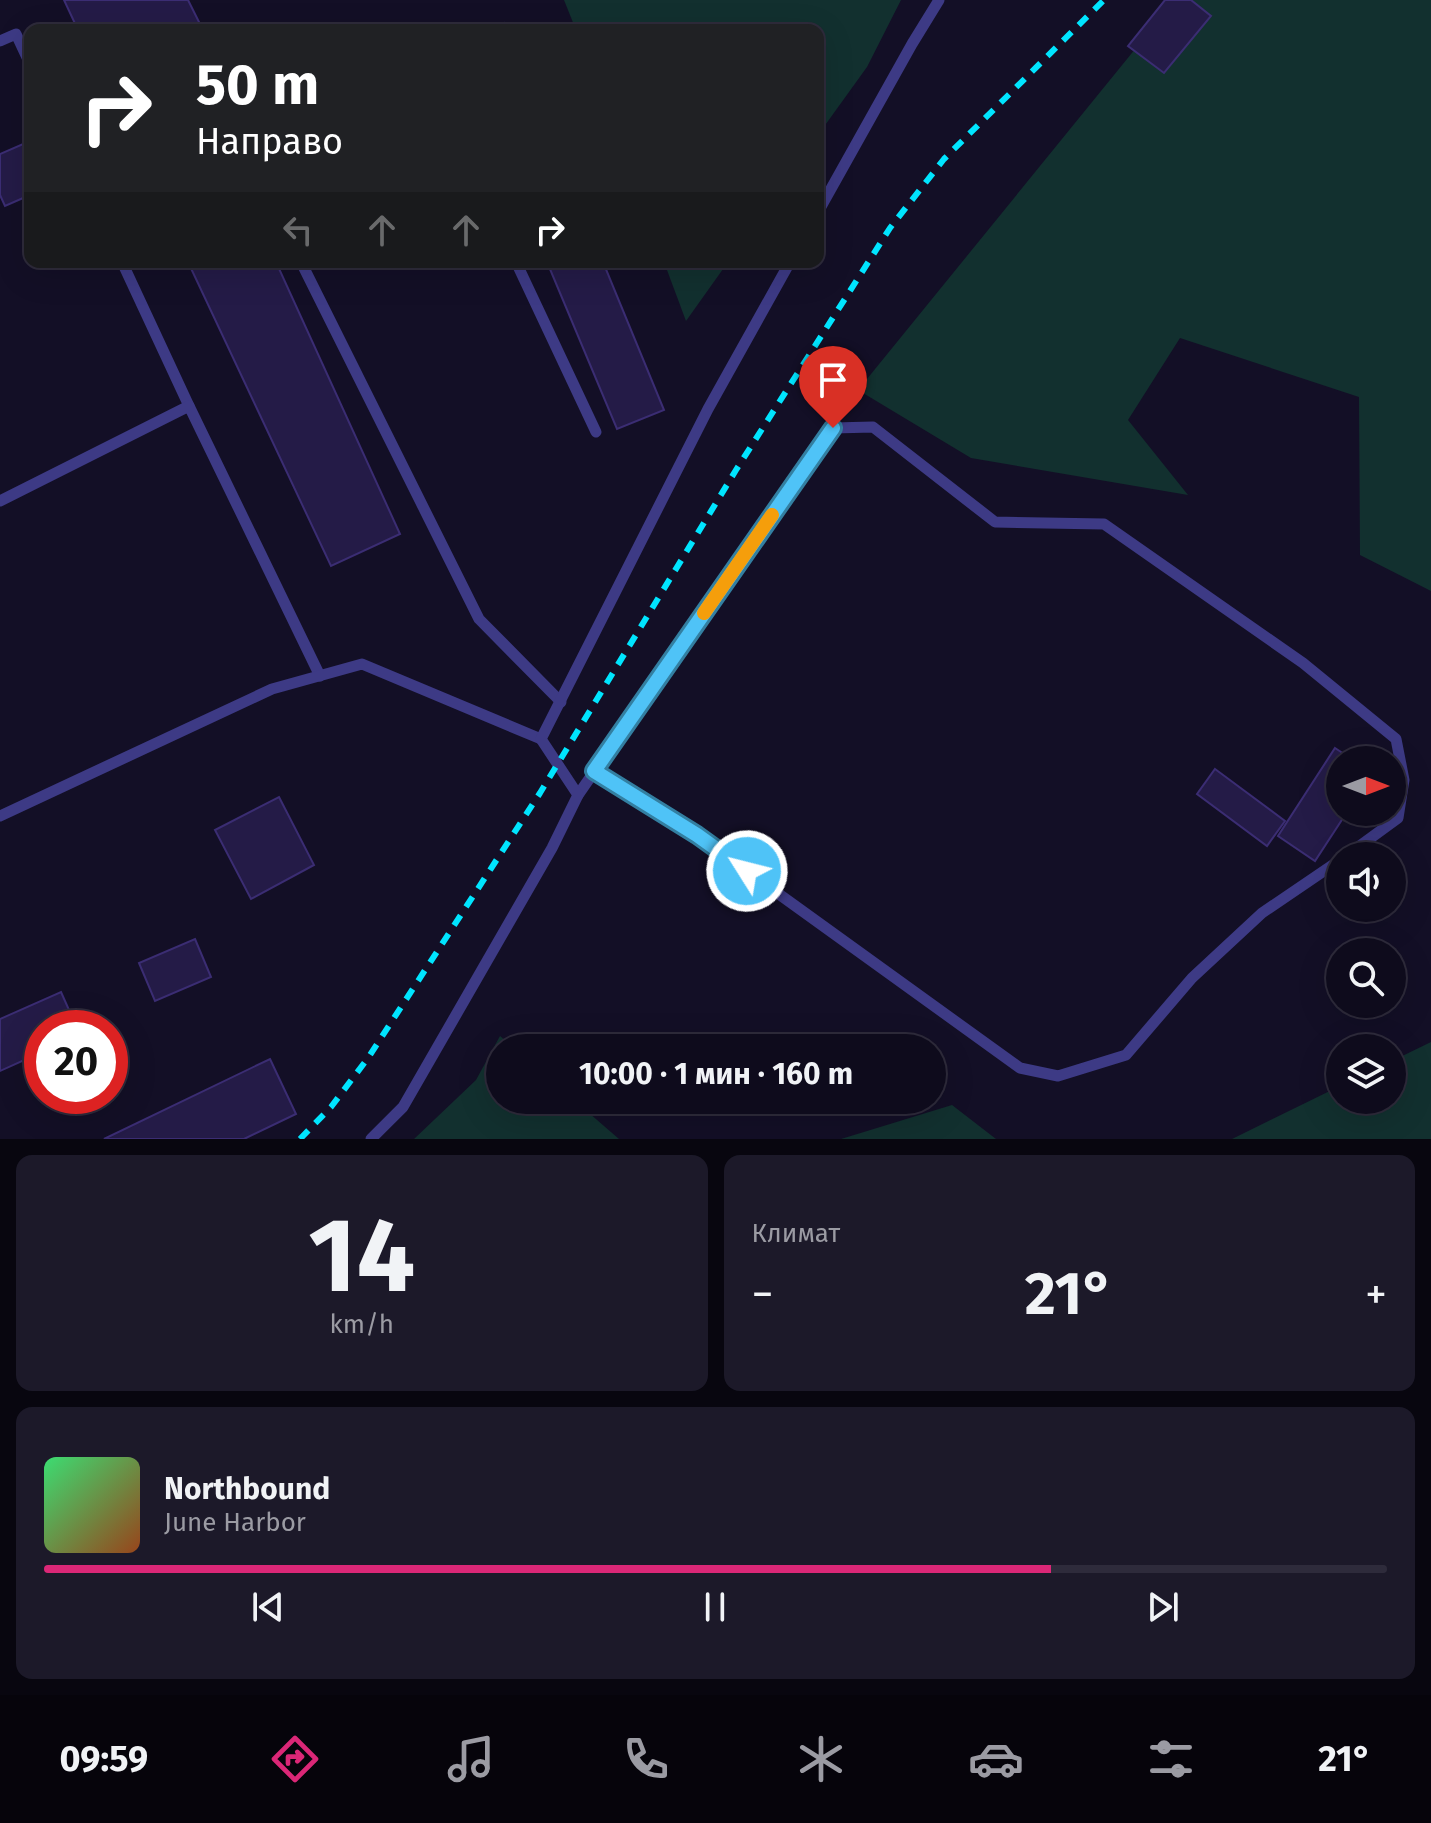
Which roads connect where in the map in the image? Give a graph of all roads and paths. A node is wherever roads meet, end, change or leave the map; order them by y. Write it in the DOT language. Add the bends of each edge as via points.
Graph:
graph roads {
  1 [pos="939,0"];
  2 [pos="0,41"];
  3 [pos="24,51"];
  4 [pos="824,201"];
  5 [pos="125,268"];
  6 [pos="304,268"];
  7 [pos="519,268"];
  8 [pos="787,268"];
  9 [pos="189,406"];
  10 [pos="596,432"];
  11 [pos="0,501"];
  12 [pos="320,676"];
  13 [pos="561,702"];
  14 [pos="541,739"];
  15 [pos="594,771"];
  16 [pos="578,795"];
  17 [pos="0,816"];
  18 [pos="1365,842"];
  19 [pos="1326,870"];
  20 [pos="371,1139"];
  1 -- 4 [label="lane"];
  2 -- 3 [label="lane" via="16,34"];
  5 -- 9 [label="lane"];
  6 -- 13 [label="lane" via="479,619"];
  7 -- 10 [label="lane"];
  8 -- 13 [label="lane" via="708,409"];
  9 -- 11 [label="lane"];
  9 -- 12 [label="lane"];
  12 -- 14 [label="lane" via="362,664"];
  12 -- 17 [label="lane" via="272,689"];
  13 -- 14 [label="lane"];
  14 -- 16 [label="lane"];
  15 -- 16 [label="lane"];
  15 -- 18 [label="lane" via="833,428 873,427 995,522 1104,524 1303,663 1396,739 1404,780 1398,818"];
  15 -- 19 [label="lane" via="697,835 1020,1068 1058,1076 1126,1055 1192,978 1262,913"];
  16 -- 20 [label="lane" via="403,1107"];
}
